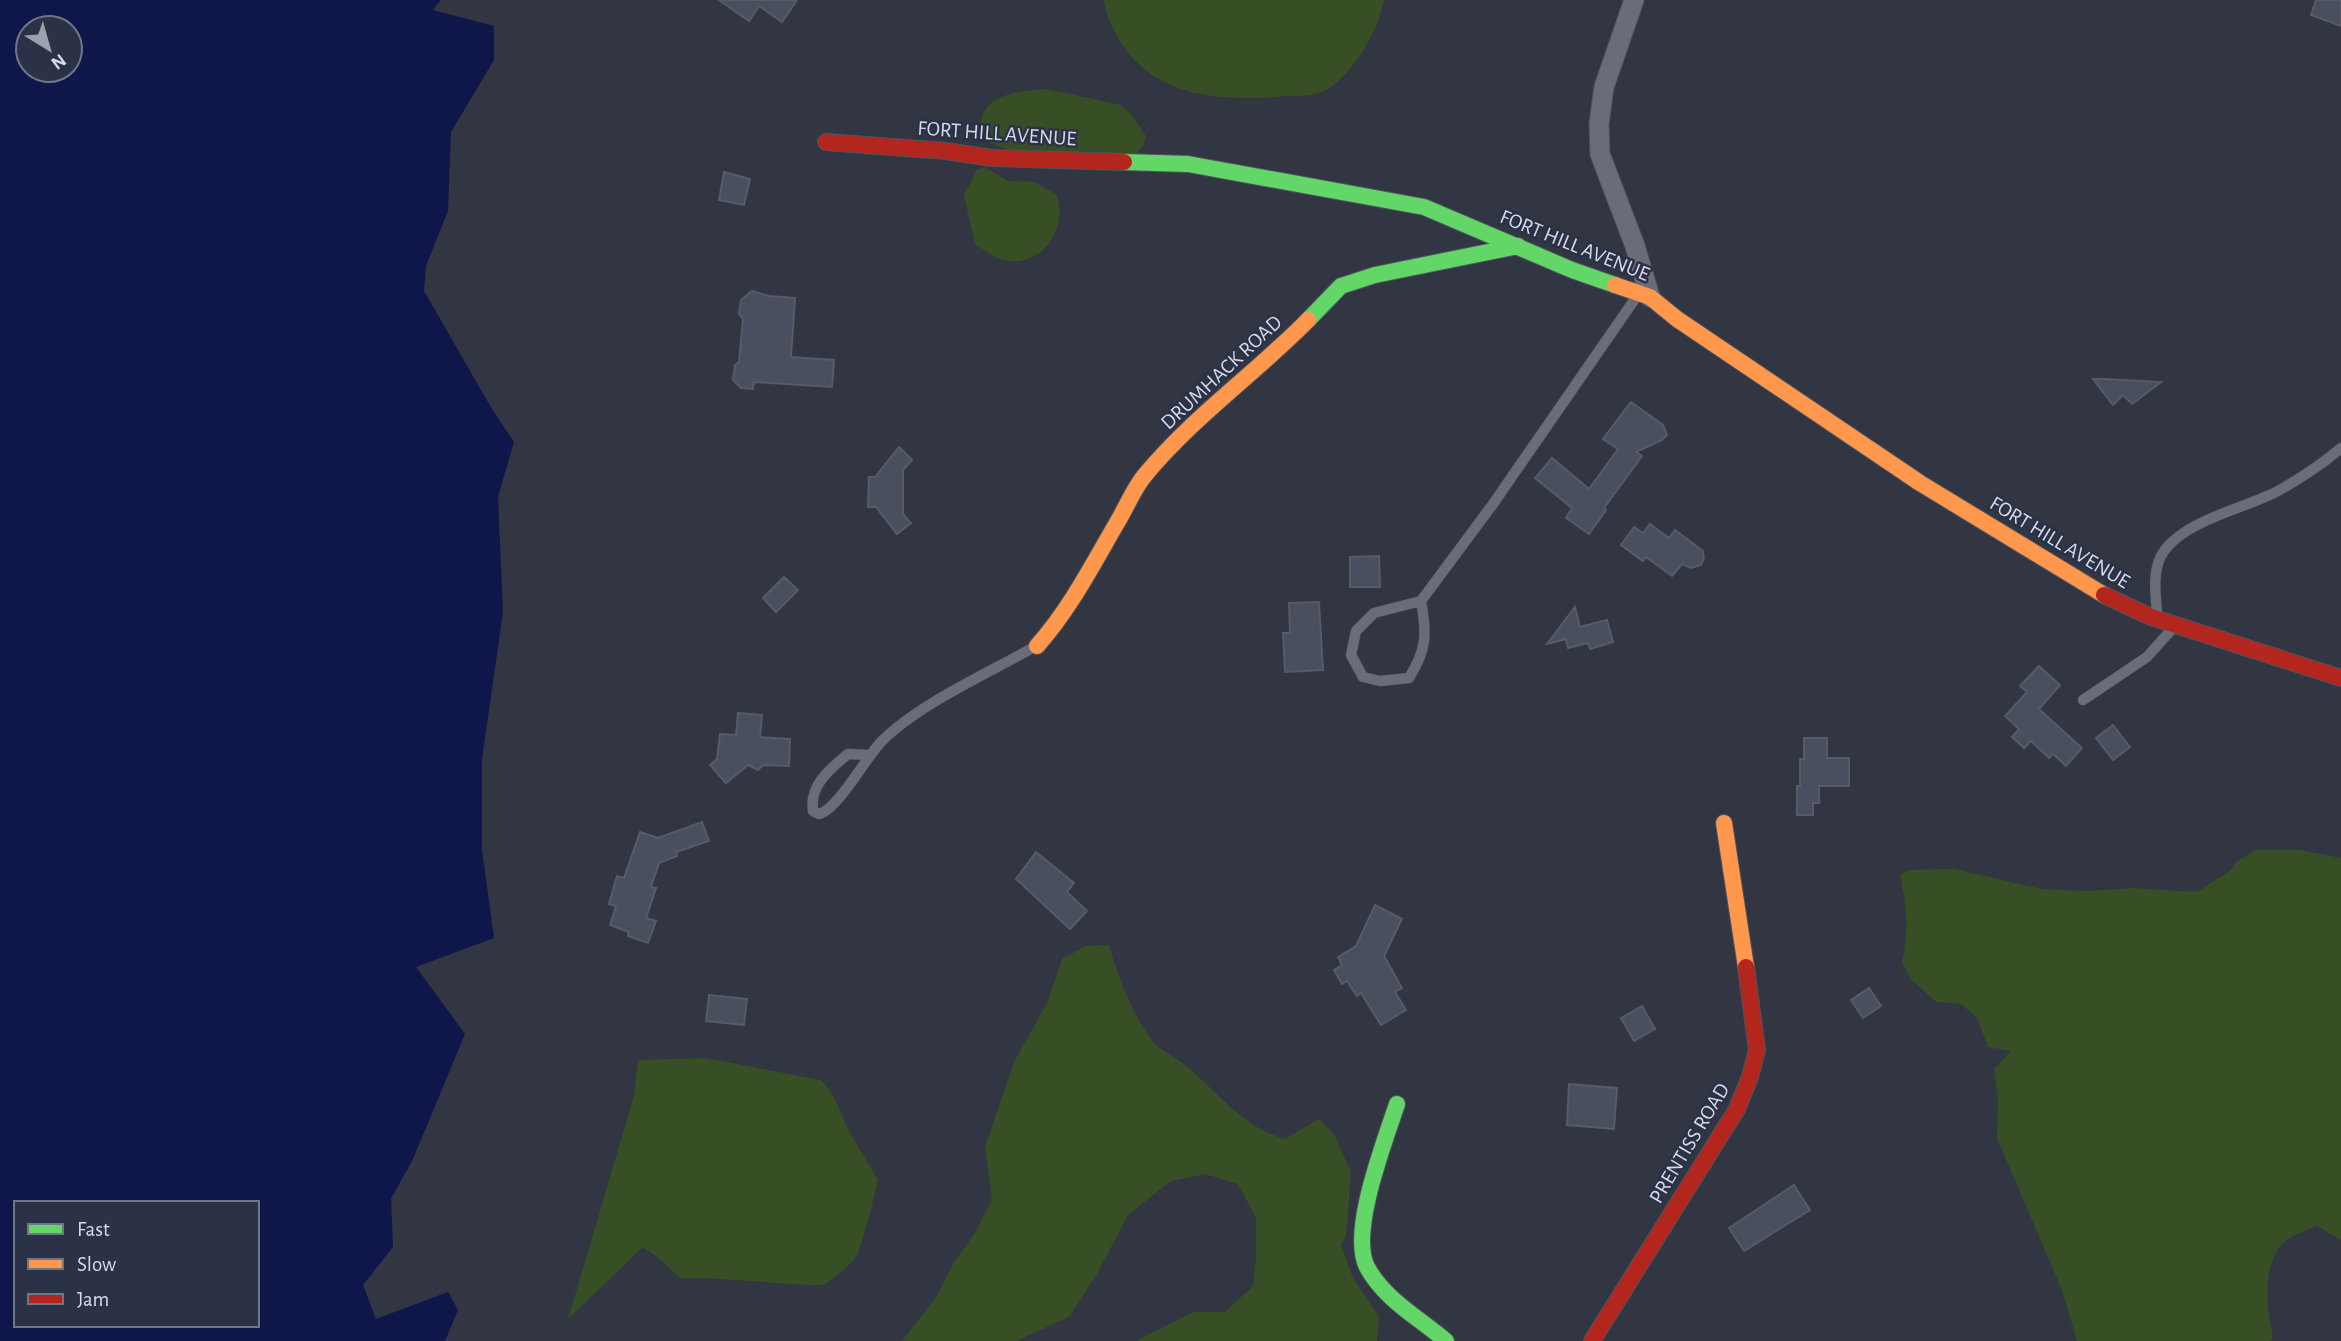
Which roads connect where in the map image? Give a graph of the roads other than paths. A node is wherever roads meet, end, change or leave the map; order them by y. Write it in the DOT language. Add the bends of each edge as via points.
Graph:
graph roads {
  1 [pos="1634,0"];
  2 [pos="826,142"];
  3 [pos="1518,246"];
  4 [pos="1644,295"];
  5 [pos="2341,448"];
  6 [pos="1421,601"];
  7 [pos="2157,619"];
  8 [pos="2176,625"];
  9 [pos="1037,646"];
  10 [pos="2341,678"];
  11 [pos="2083,700"];
  12 [pos="869,755"];
  13 [pos="1724,823"];
  14 [pos="1397,1104"];
  15 [pos="1446,1341"];
  16 [pos="1592,1341"];
  1 -- 4 [label="street" via="1604,88 1600,155 1635,246"];
  2 -- 3 [label="street, FORT HILL AVENUE" via="992,158 1188,164 1424,206"];
  3 -- 4 [label="street, FORT HILL AVENUE"];
  3 -- 9 [label="street, DRUMHACK ROAD" via="1341,286 1144,477 1079,588"];
  4 -- 6 [label="lane"];
  4 -- 7 [label="street, FORT HILL AVENUE" via="1920,482 2106,596"];
  5 -- 7 [label="lane" via="2276,492 2176,537 2161,557 2154,581"];
  6 -- 6 [label="lane" via="1374,613 1356,631 1352,655 1363,677 1380,681 1409,678 1421,658 1425,624"];
  7 -- 8 [label="street, FORT HILL AVENUE"];
  8 -- 10 [label="street, FORT HILL AVENUE"];
  8 -- 11 [label="lane" via="2147,657"];
  9 -- 12 [label="lane" via="924,709"];
  12 -- 12 [label="lane" via="848,754 830,770 815,789 813,811 825,813 834,806"];
  13 -- 16 [label="street, PRENTISS ROAD" via="1757,1050 1738,1109"];
  14 -- 15 [label="street" via="1366,1207 1365,1263 1395,1300"];
}
